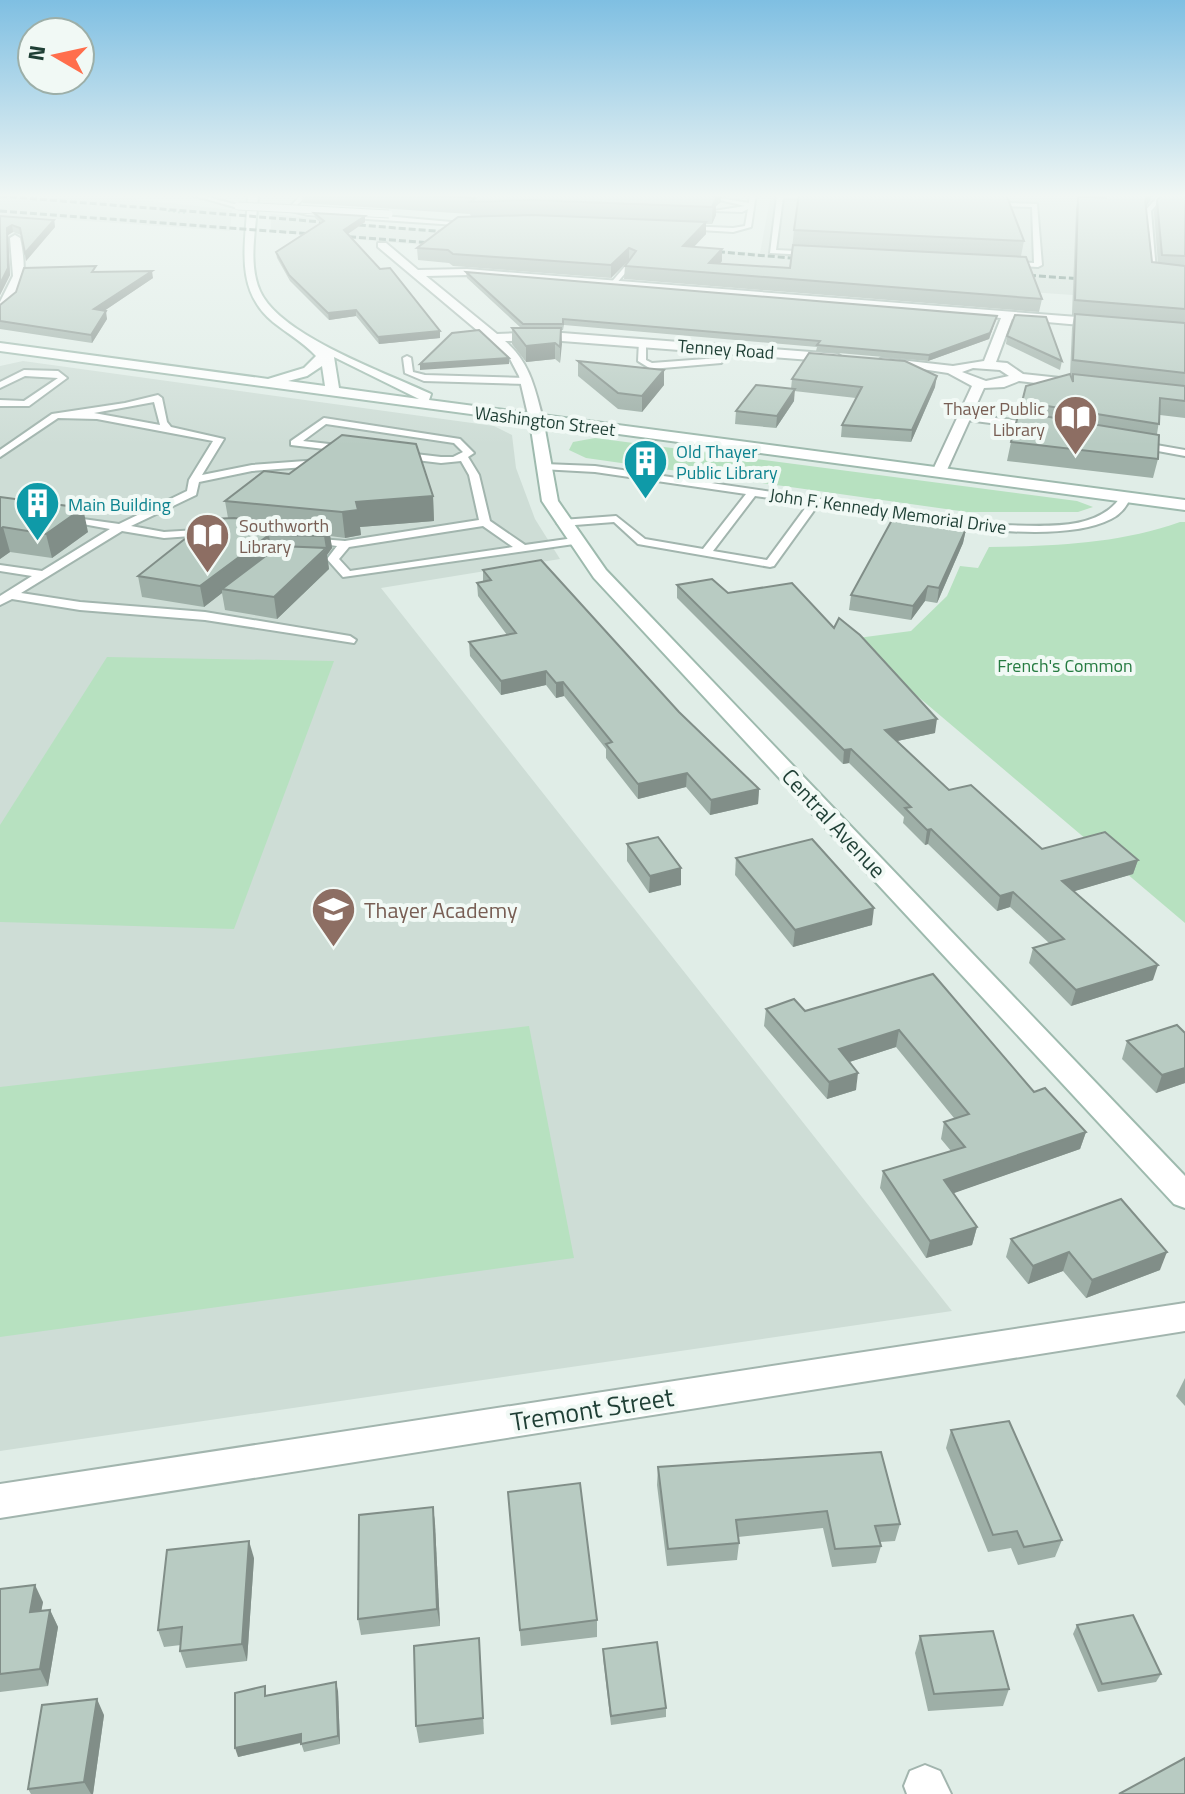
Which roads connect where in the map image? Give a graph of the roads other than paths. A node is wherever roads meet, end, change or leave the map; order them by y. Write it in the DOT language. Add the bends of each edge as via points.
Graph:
graph roads {
  1 [pos="18,278"];
  2 [pos="251,278"];
  3 [pos="422,278"];
  4 [pos="544,278"];
  5 [pos="617,278"];
  6 [pos="612,283"];
  7 [pos="0,309"];
  8 [pos="1008,315"];
  9 [pos="1118,324"];
  10 [pos="496,338"];
  11 [pos="306,339"];
  12 [pos="642,343"];
  13 [pos="7,348"];
  14 [pos="731,349"];
  15 [pos="0,355"];
  16 [pos="407,358"];
  17 [pos="845,359"];
  18 [pos="875,361"];
  19 [pos="360,364"];
  20 [pos="989,364"];
  21 [pos="955,370"];
  22 [pos="1017,377"];
  23 [pos="238,381"];
  24 [pos="526,381"];
  25 [pos="980,383"];
  26 [pos="0,385"];
  27 [pos="1094,386"];
  28 [pos="333,394"];
  29 [pos="0,403"];
  30 [pos="473,412"];
  31 [pos="71,415"];
  32 [pos="962,417"];
  33 [pos="536,419"];
  34 [pos="1048,428"];
  35 [pos="169,431"];
  36 [pos="1125,442"];
  37 [pos="1185,453"];
  38 [pos="0,454"];
  39 [pos="463,457"];
  40 [pos="320,462"];
  41 [pos="544,467"];
  42 [pos="939,472"];
  43 [pos="194,480"];
  44 [pos="752,493"];
  45 [pos="1126,497"];
  46 [pos="815,502"];
  47 [pos="1185,504"];
  48 [pos="54,516"];
  49 [pos="485,522"];
  50 [pos="120,527"];
  51 [pos="225,532"];
  52 [pos="568,532"];
  53 [pos="297,538"];
  54 [pos="345,544"];
  55 [pos="522,548"];
  56 [pos="706,553"];
  57 [pos="320,561"];
  58 [pos="335,563"];
  59 [pos="0,568"];
  60 [pos="42,574"];
  61 [pos="5,598"];
  62 [pos="219,608"];
  63 [pos="205,616"];
  64 [pos="350,640"];
  65 [pos="1185,1196"];
  66 [pos="1185,1317"];
  67 [pos="0,1501"];
  1 -- 7 [label="main road"];
  2 -- 11 [label="main road" via="269,312"];
  3 -- 10 [label="main road, Central Avenue"];
  4 -- 6 [label="main road"];
  5 -- 6 [label="lane"];
  6 -- 8 [label="main road"];
  8 -- 9 [label="main road"];
  8 -- 20 [label="main road"];
  10 -- 12 [label="main road, Tenney Road" via="538,335"];
  10 -- 24 [label="main road, Central Avenue" via="514,355"];
  11 -- 19 [label="main road"];
  11 -- 23 [label="main road" via="323,355 309,370 274,380"];
  11 -- 28 [label="main road" via="330,358"];
  12 -- 14 [label="main road, Tenney Road"];
  12 -- 14 [label="lane" via="642,361 651,366 721,360"];
  13 -- 15 [label="main road"];
  13 -- 23 [label="main road, Washington Street"];
  14 -- 17 [label="main road, Tenney Road"];
  16 -- 24 [label="lane" via="409,373 424,378"];
  18 -- 21 [label="main road"];
  19 -- 28 [label="main road" via="361,379"];
  19 -- 30 [label="main road" via="413,392"];
  20 -- 21 [label="main road"];
  20 -- 22 [label="main road" via="1011,369"];
  21 -- 25 [label="main road" via="960,378"];
  22 -- 25 [label="main road" via="1007,383"];
  22 -- 27 [label="main road"];
  23 -- 28 [label="main road, Washington Street"];
  24 -- 33 [label="main road, Central Avenue"];
  25 -- 32 [label="main road"];
  26 -- 29 [label="lane" via="24,373 63,378 26,404"];
  28 -- 30 [label="main road, Washington Street"];
  30 -- 33 [label="main road, Washington Street"];
  31 -- 35 [label="lane"];
  31 -- 35 [label="lane" via="158,398"];
  31 -- 38 [label="lane" via="55,416"];
  32 -- 34 [label="lane"];
  32 -- 42 [label="main road"];
  33 -- 41 [label="main road, Central Avenue"];
  33 -- 42 [label="main road, Washington Street"];
  35 -- 43 [label="lane" via="219,439"];
  36 -- 37 [label="lane"];
  39 -- 39 [label="lane" via="469,453 457,441 324,421 294,443 441,460"];
  39 -- 49 [label="lane" via="474,475"];
  40 -- 43 [label="lane"];
  41 -- 44 [label="lane, John F. Kennedy Memorial Drive" via="595,469"];
  41 -- 52 [label="main road, Central Avenue" via="550,501"];
  42 -- 45 [label="main road, Washington Street"];
  43 -- 50 [label="lane" via="192,493"];
  44 -- 46 [label="lane, John F. Kennedy Memorial Drive"];
  44 -- 56 [label="lane"];
  45 -- 46 [label="lane, John F. Kennedy Memorial Drive" via="1119,510 1105,518 1032,528 980,526"];
  45 -- 47 [label="main road, Washington Street"];
  46 -- 56 [label="lane" via="770,564"];
  48 -- 50 [label="lane"];
  49 -- 54 [label="lane"];
  49 -- 55 [label="lane"];
  50 -- 51 [label="lane" via="164,535"];
  50 -- 60 [label="lane"];
  52 -- 55 [label="lane"];
  52 -- 56 [label="lane" via="616,519 642,542"];
  52 -- 65 [label="main road, Central Avenue" via="611,585"];
  53 -- 54 [label="lane"];
  54 -- 58 [label="lane"];
  55 -- 58 [label="lane" via="347,575"];
  57 -- 58 [label="lane"];
  59 -- 60 [label="lane"];
  60 -- 61 [label="lane"];
  61 -- 63 [label="lane"];
  62 -- 63 [label="lane"];
  63 -- 64 [label="lane"];
  66 -- 67 [label="main road, Tremont Street"];
}
